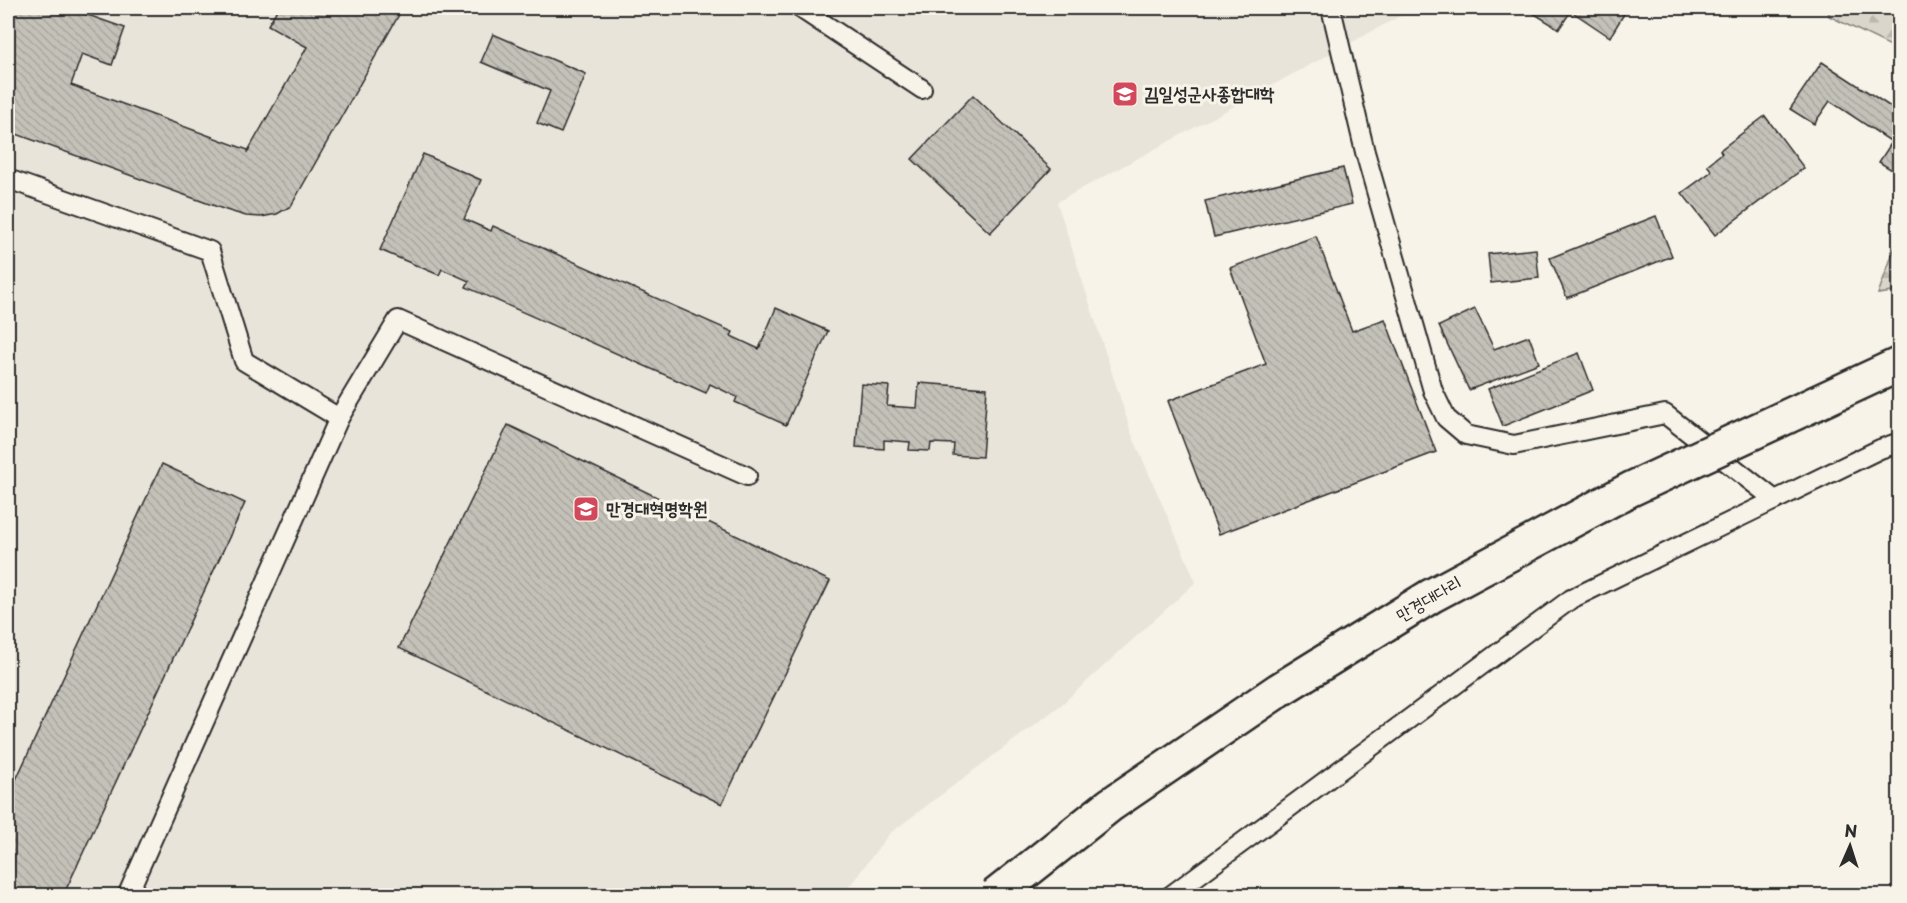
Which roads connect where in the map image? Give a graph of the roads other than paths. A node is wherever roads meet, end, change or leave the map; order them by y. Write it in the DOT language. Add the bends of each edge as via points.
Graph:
graph roads {
  1 [pos="800,8"];
  2 [pos="1331,8"];
  3 [pos="922,89"];
  4 [pos="8,179"];
  5 [pos="1899,364"];
  6 [pos="339,418"];
  7 [pos="1899,442"];
  8 [pos="747,476"];
  9 [pos="1775,500"];
  10 [pos="127,896"];
  11 [pos="995,896"];
  12 [pos="1170,896"];
  1 -- 3 [label="lane"];
  2 -- 9 [label="lane" via="1365,152 1433,391 1446,418 1466,435 1514,445 1665,414"];
  4 -- 6 [label="lane" via="210,251 244,361"];
  5 -- 11 [label="highway, 만경대다리, bridge" via="1631,489 1431,596 1279,690 1110,805"];
  6 -- 8 [label="lane" via="398,320"];
  6 -- 10 [label="lane"];
  7 -- 9 [label="lane"];
  9 -- 12 [label="lane" via="1571,599"];
}
